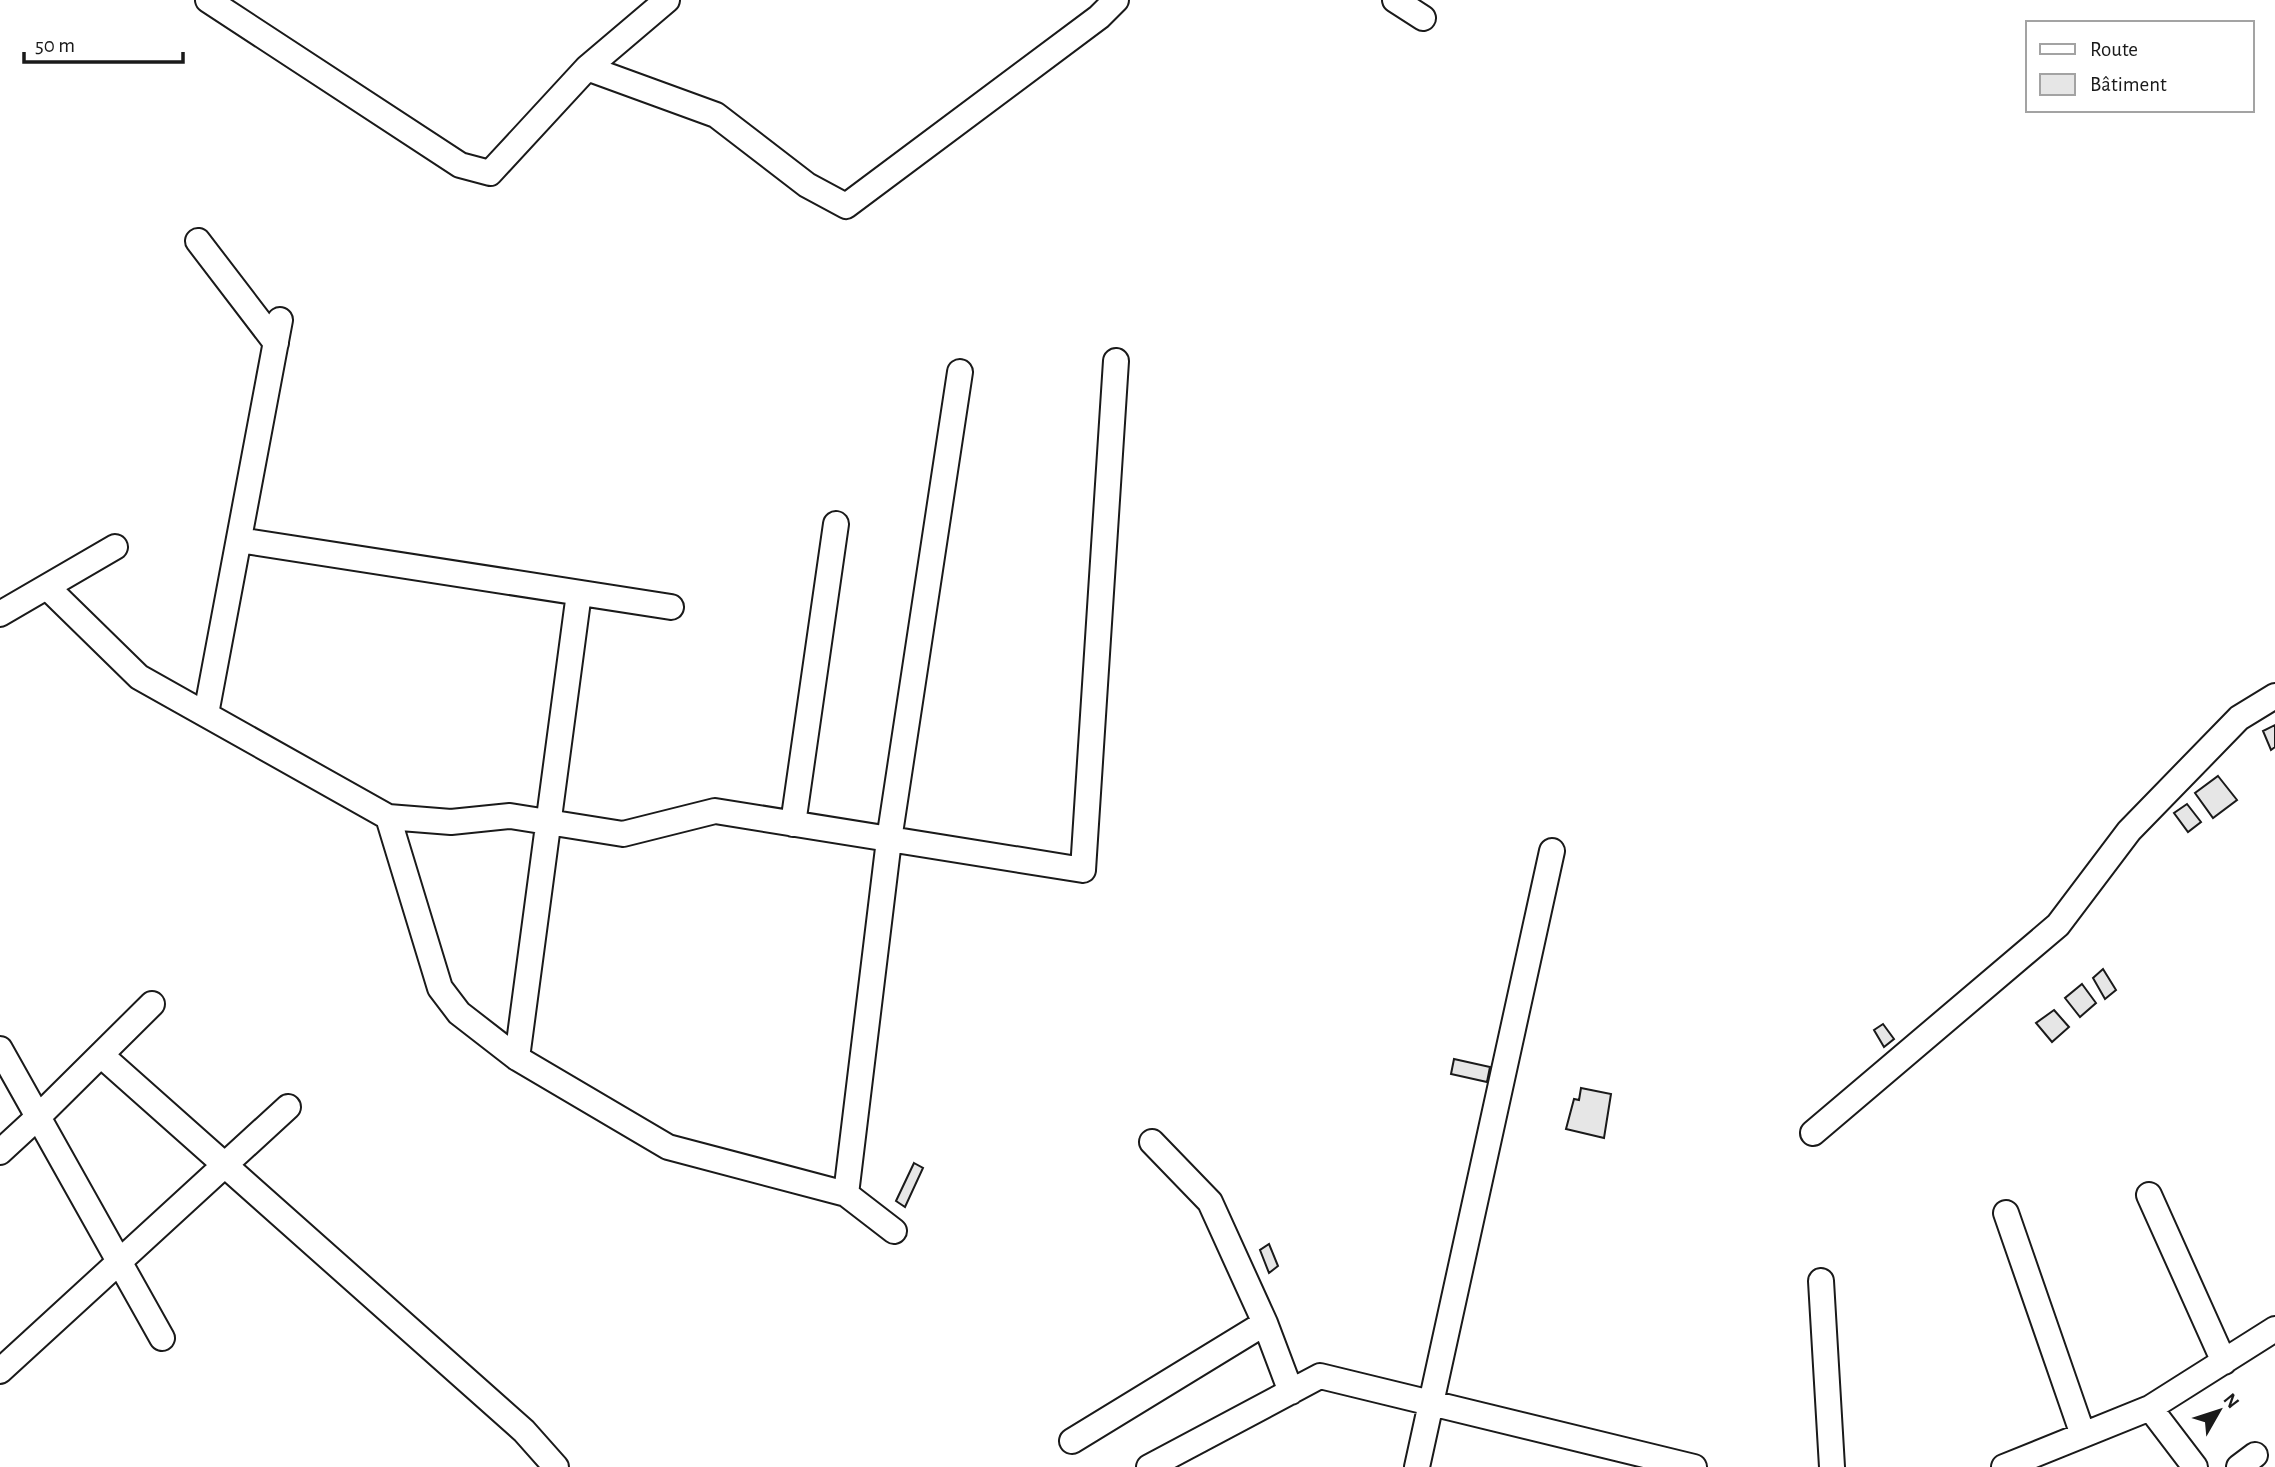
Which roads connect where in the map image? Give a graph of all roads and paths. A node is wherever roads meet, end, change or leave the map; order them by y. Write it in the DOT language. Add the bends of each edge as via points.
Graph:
graph roads {
  1 [pos="208,0"];
  2 [pos="667,0"];
  3 [pos="1116,0"];
  4 [pos="1395,0"];
  5 [pos="1423,18"];
  6 [pos="587,68"];
  7 [pos="198,240"];
  8 [pos="1116,361"];
  9 [pos="960,372"];
  10 [pos="836,524"];
  11 [pos="239,540"];
  12 [pos="115,547"];
  13 [pos="47,587"];
  14 [pos="579,593"];
  15 [pos="671,607"];
  16 [pos="0,614"];
  17 [pos="2275,696"];
  18 [pos="206,714"];
  19 [pos="388,817"];
  20 [pos="548,822"];
  21 [pos="793,824"];
  22 [pos="889,840"];
  23 [pos="1552,851"];
  24 [pos="152,1004"];
  25 [pos="0,1049"];
  26 [pos="100,1055"];
  27 [pos="517,1058"];
  28 [pos="288,1107"];
  29 [pos="38,1117"];
  30 [pos="1813,1133"];
  31 [pos="1152,1142"];
  32 [pos="0,1152"];
  33 [pos="225,1165"];
  34 [pos="846,1194"];
  35 [pos="2149,1195"];
  36 [pos="2006,1213"];
  37 [pos="894,1231"];
  38 [pos="119,1262"];
  39 [pos="1821,1280"];
  40 [pos="1265,1323"];
  41 [pos="2275,1329"];
  42 [pos="162,1338"];
  43 [pos="2224,1362"];
  44 [pos="0,1371"];
  45 [pos="1291,1392"];
  46 [pos="1431,1403"];
  47 [pos="2150,1408"];
  48 [pos="2082,1435"];
  49 [pos="1072,1441"];
  50 [pos="1601,1456"];
  51 [pos="556,1467"];
  52 [pos="1149,1467"];
  53 [pos="1417,1467"];
  54 [pos="1694,1467"];
  55 [pos="1832,1467"];
  56 [pos="2004,1467"];
  57 [pos="2195,1467"];
  1 -- 6 [label="street" via="460,165 490,173"];
  2 -- 6 [label="street"];
  3 -- 6 [label="street" via="846,206 807,185 716,115"];
  4 -- 5 [label="street"];
  7 -- 11 [label="street" via="278,332"];
  8 -- 22 [label="street" via="1083,870"];
  9 -- 22 [label="street"];
  10 -- 21 [label="street"];
  11 -- 14 [label="street"];
  11 -- 18 [label="street"];
  12 -- 13 [label="street"];
  13 -- 16 [label="street"];
  13 -- 18 [label="street" via="139,677"];
  14 -- 15 [label="street"];
  14 -- 20 [label="street"];
  17 -- 30 [label="street" via="2239,718 2129,831 2058,925"];
  18 -- 19 [label="street"];
  19 -- 20 [label="street" via="451,822 510,816"];
  19 -- 27 [label="street" via="440,988 459,1013"];
  20 -- 21 [label="street" via="623,834 715,811"];
  20 -- 27 [label="street"];
  21 -- 22 [label="street"];
  22 -- 34 [label="street"];
  23 -- 46 [label="street"];
  24 -- 26 [label="street"];
  25 -- 29 [label="street"];
  26 -- 29 [label="street"];
  26 -- 33 [label="street"];
  27 -- 34 [label="street" via="668,1147"];
  28 -- 33 [label="street"];
  29 -- 32 [label="street"];
  29 -- 38 [label="street"];
  31 -- 40 [label="street" via="1210,1202"];
  33 -- 38 [label="street"];
  33 -- 51 [label="street" via="524,1431"];
  34 -- 37 [label="street"];
  35 -- 43 [label="street"];
  36 -- 48 [label="street"];
  38 -- 42 [label="street"];
  38 -- 44 [label="street"];
  39 -- 55 [label="street"];
  40 -- 45 [label="street"];
  40 -- 49 [label="street"];
  41 -- 43 [label="street"];
  43 -- 47 [label="street"];
  45 -- 46 [label="street" via="1320,1376"];
  45 -- 52 [label="street"];
  46 -- 50 [label="street"];
  46 -- 53 [label="street"];
  47 -- 48 [label="street"];
  47 -- 57 [label="street"];
  48 -- 56 [label="street"];
  50 -- 54 [label="street"];
}
